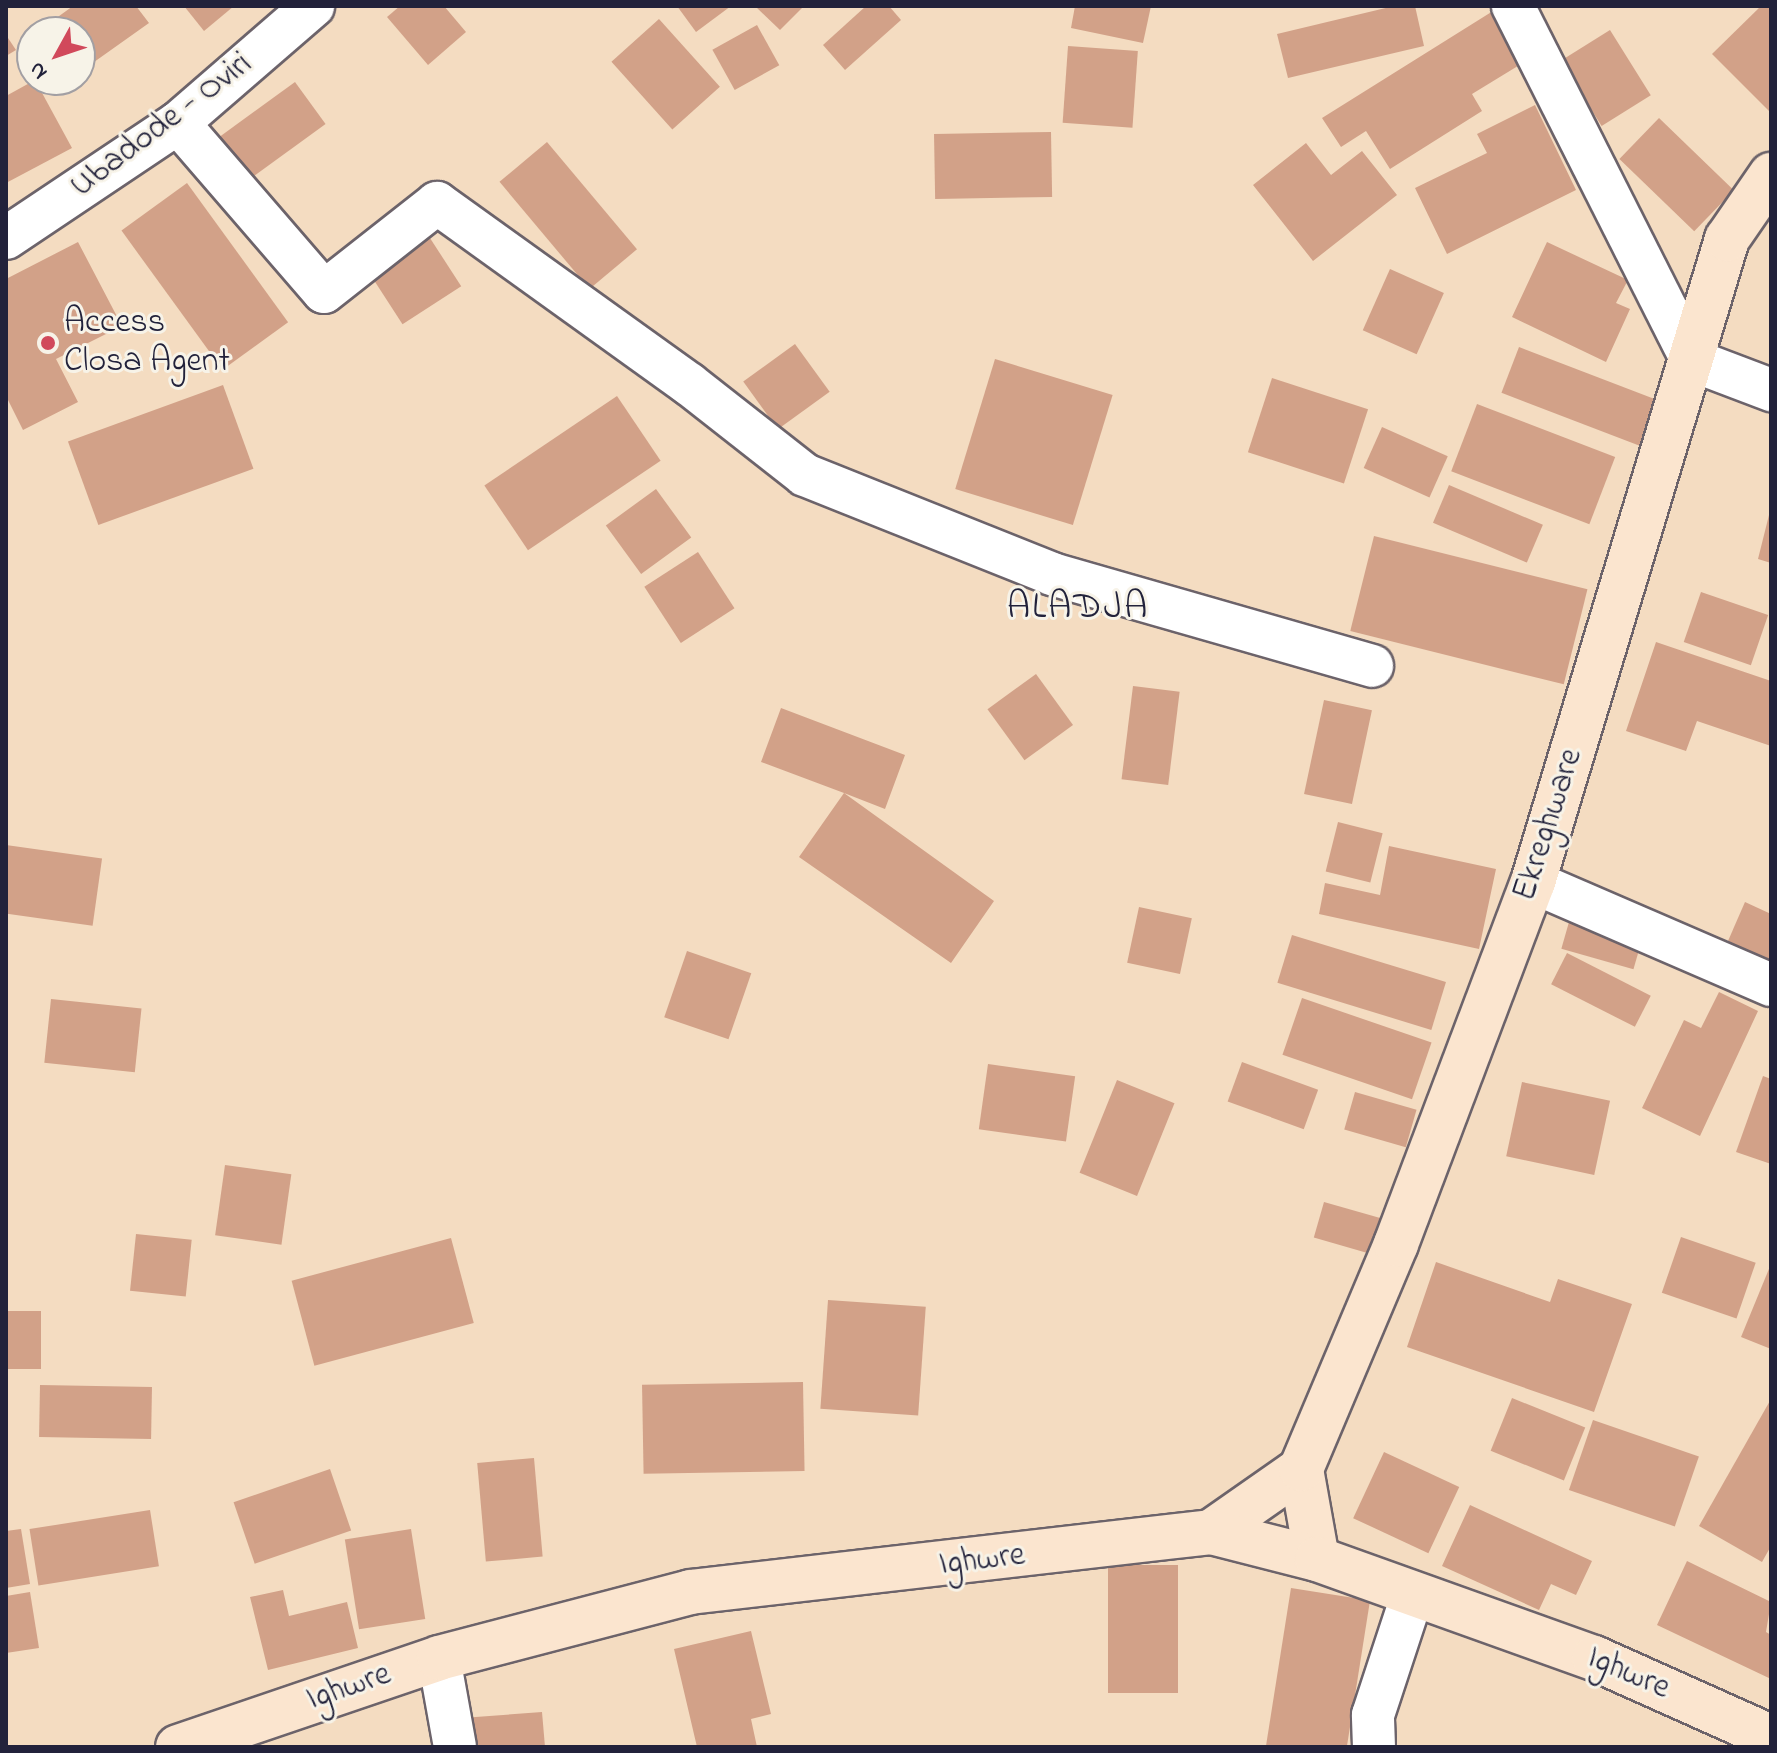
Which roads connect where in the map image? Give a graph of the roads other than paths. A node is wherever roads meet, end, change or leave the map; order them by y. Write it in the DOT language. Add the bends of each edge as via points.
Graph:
graph roads {
  1 [pos="313,6"];
  2 [pos="1513,6"];
  3 [pos="178,123"];
  4 [pos="1771,175"];
  5 [pos="6,238"];
  6 [pos="1692,360"];
  7 [pos="1771,390"];
  8 [pos="1372,666"];
  9 [pos="1533,882"];
  10 [pos="1771,985"];
  11 [pos="1301,1469"];
  12 [pos="1211,1532"];
  13 [pos="1317,1559"];
  14 [pos="1413,1593"];
  15 [pos="439,1658"];
  16 [pos="1771,1737"];
  17 [pos="197,1744"];
  18 [pos="455,1747"];
  19 [pos="1374,1747"];
  1 -- 3 [label="street, Ubadode - Oviri"];
  2 -- 6 [label="street"];
  3 -- 5 [label="street, Ubadode - Oviri"];
  3 -- 8 [label="street" via="324,292 437,203 689,384 805,475 1052,574"];
  4 -- 6 [label="street, Ekreghware" via="1727,239"];
  6 -- 7 [label="street"];
  6 -- 9 [label="street, Ekreghware"];
  9 -- 10 [label="street"];
  9 -- 11 [label="street, Ekreghware" via="1396,1244"];
  11 -- 12 [label="street"];
  11 -- 13 [label="street"];
  12 -- 13 [label="street, Ighwre"];
  12 -- 15 [label="street, Ighwre" via="690,1592"];
  13 -- 14 [label="street, Ighwre"];
  14 -- 16 [label="street, Ighwre" via="1594,1658"];
  14 -- 19 [label="street" via="1373,1715"];
  15 -- 17 [label="street, Ighwre"];
  15 -- 18 [label="street"];
}
